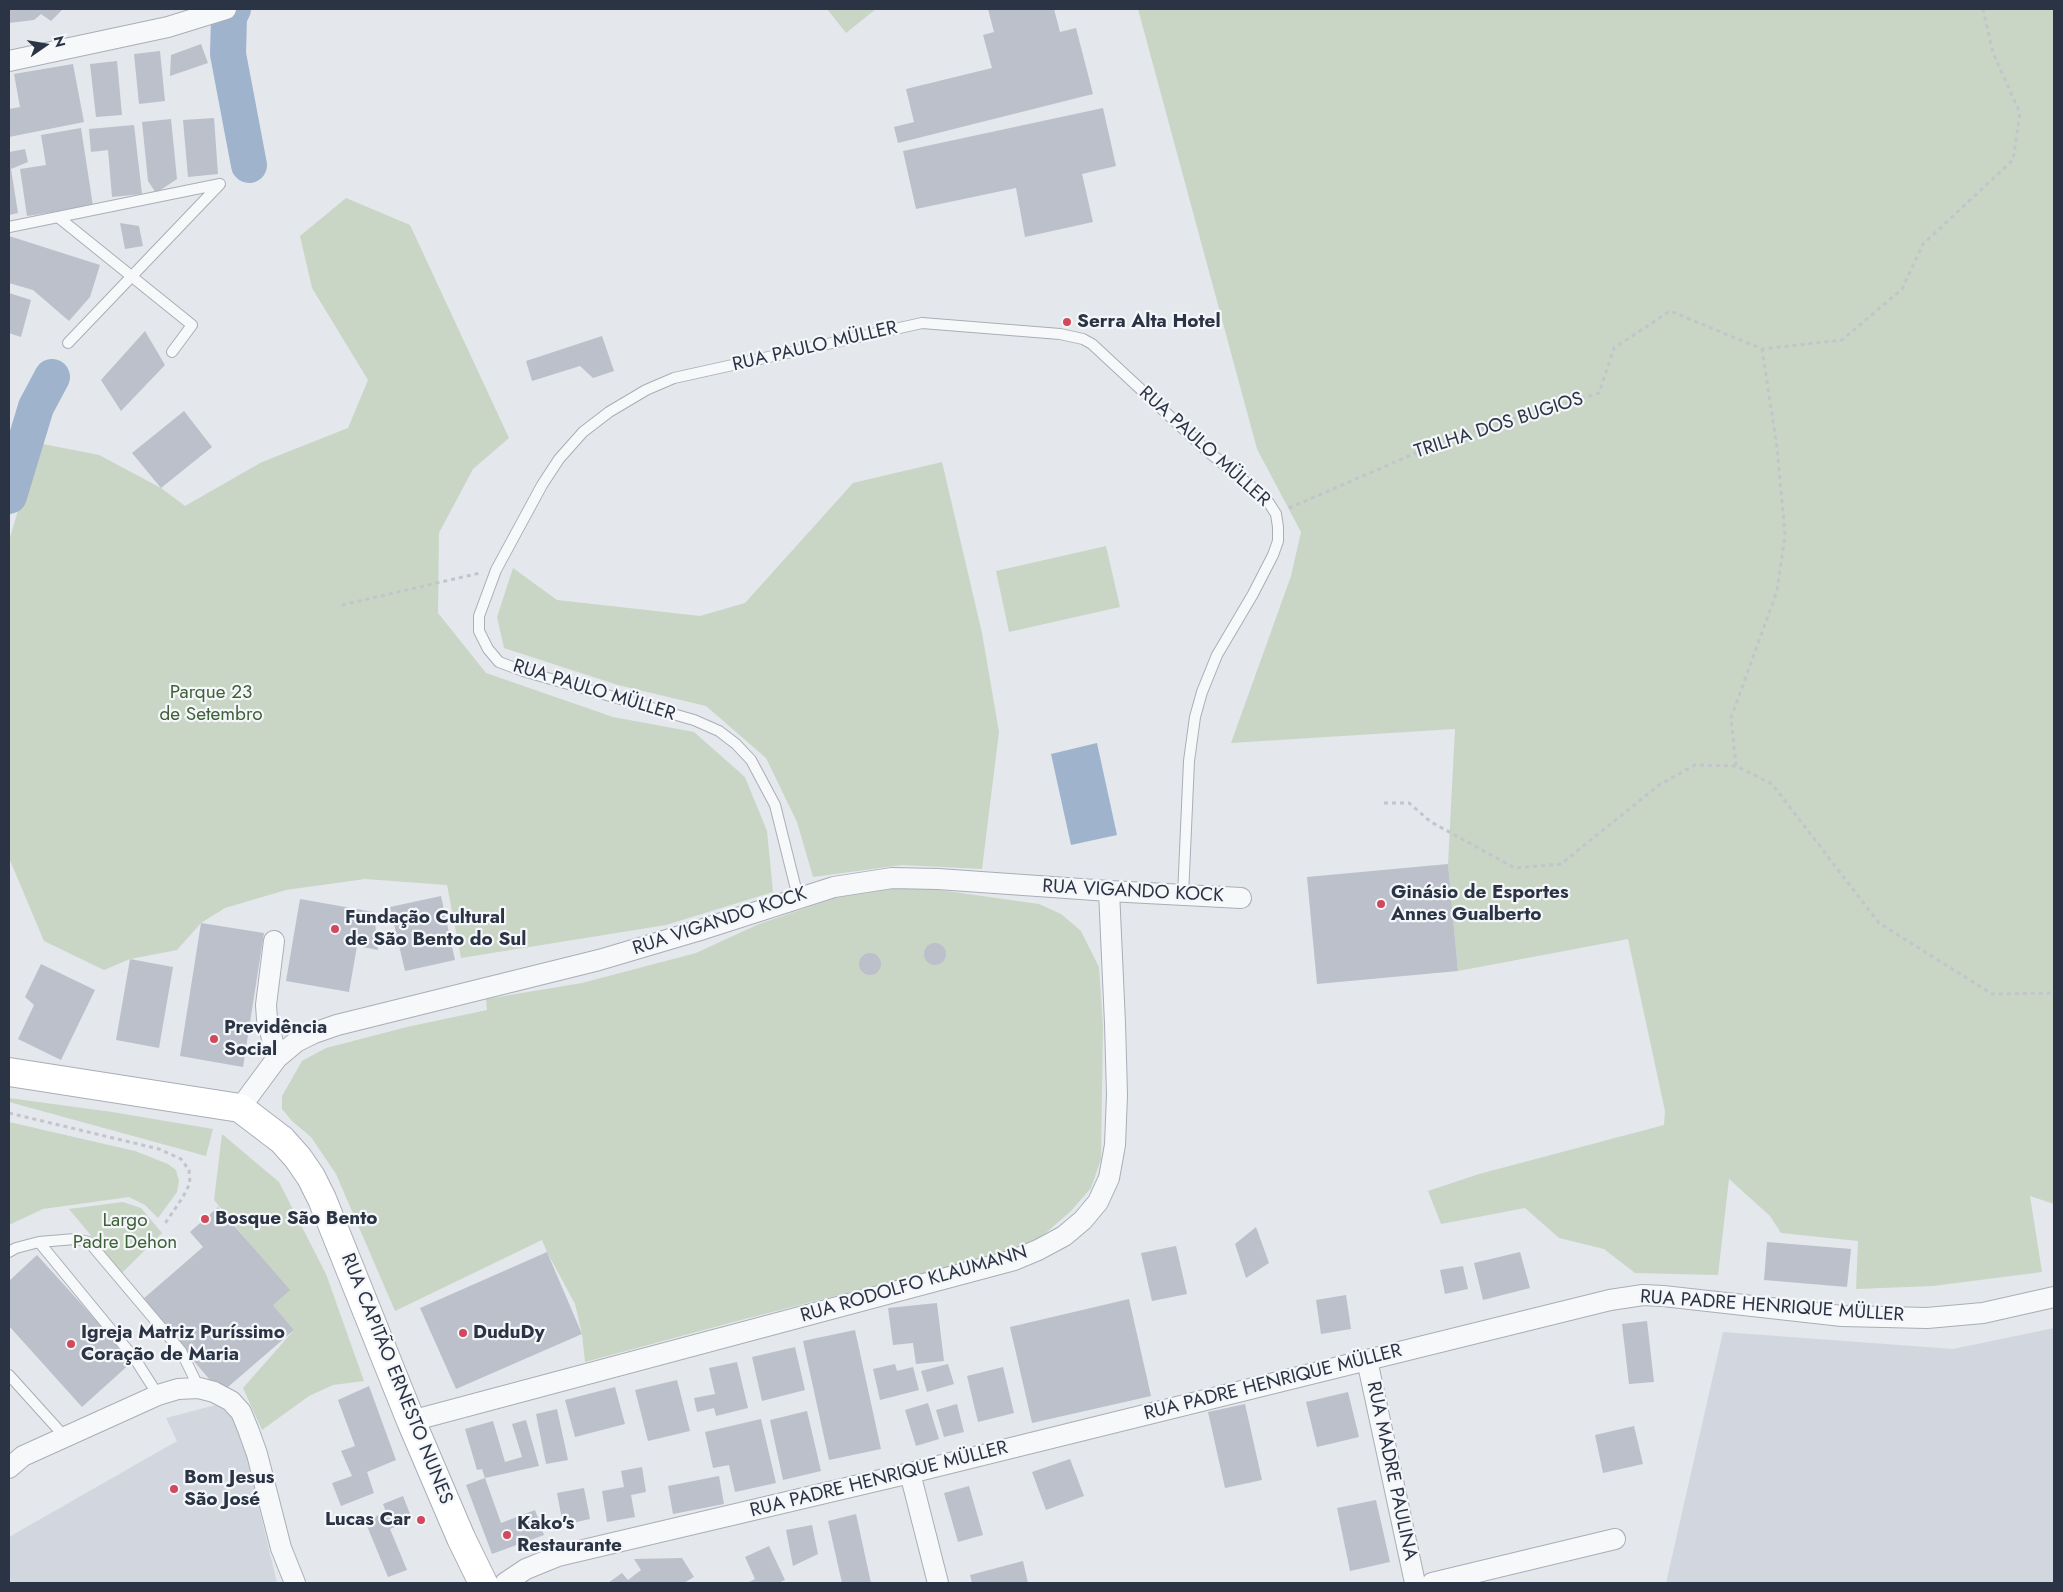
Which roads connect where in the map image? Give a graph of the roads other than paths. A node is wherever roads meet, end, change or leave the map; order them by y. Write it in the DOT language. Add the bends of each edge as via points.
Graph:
graph roads {
  1 [pos="223,11"];
  2 [pos="9,62"];
  3 [pos="58,218"];
  4 [pos="9,227"];
  5 [pos="131,278"];
  6 [pos="68,343"];
  7 [pos="172,352"];
  8 [pos="1109,891"];
  9 [pos="1184,896"];
  10 [pos="798,897"];
  11 [pos="1241,898"];
  12 [pos="274,941"];
  13 [pos="277,1058"];
  14 [pos="9,1072"];
  15 [pos="240,1108"];
  16 [pos="39,1242"];
  17 [pos="9,1252"];
  18 [pos="2054,1297"];
  19 [pos="1367,1360"];
  20 [pos="9,1375"];
  21 [pos="199,1388"];
  22 [pos="158,1395"];
  23 [pos="411,1421"];
  24 [pos="65,1437"];
  25 [pos="9,1468"];
  26 [pos="910,1473"];
  27 [pos="1615,1539"];
  28 [pos="480,1581"];
  29 [pos="295,1583"];
  30 [pos="505,1583"];
  31 [pos="938,1583"];
  32 [pos="1415,1583"];
  33 [pos="1432,1583"];
  1 -- 2 [label="street" via="168,27"];
  3 -- 4 [label="lane"];
  3 -- 5 [label="lane"];
  3 -- 5 [label="lane" via="220,184"];
  5 -- 6 [label="lane"];
  5 -- 7 [label="lane" via="192,324"];
  8 -- 9 [label="street, RUA VIGANDO KOCK"];
  8 -- 10 [label="street, RUA VIGANDO KOCK" via="892,878 834,887"];
  8 -- 23 [label="street, RUA RODOLFO KLAUMANN" via="1117,1095 1115,1145 1109,1178 1098,1202 1064,1236 1038,1250 998,1264"];
  9 -- 10 [label="lane, RUA PAULO MÜLLER" via="1187,786 1195,717 1216,655 1273,555 1278,541 1276,514 1259,493 1083,339 1060,334 922,323 674,378 609,412 583,432 542,485 496,570 479,616 479,631 499,662 694,720 719,731 736,744 750,760 775,805"];
  9 -- 11 [label="street, RUA VIGANDO KOCK"];
  10 -- 13 [label="street, RUA VIGANDO KOCK" via="608,957 337,1025 302,1039"];
  12 -- 13 [label="street" via="266,1005"];
  13 -- 15 [label="street, RUA VIGANDO KOCK"];
  14 -- 15 [label="main road, RUA CAPITÃO ERNESTO NUNES"];
  15 -- 23 [label="main road, RUA CAPITÃO ERNESTO NUNES" via="282,1140 311,1177 333,1222"];
  16 -- 17 [label="lane"];
  16 -- 21 [label="lane" via="75,1239 89,1242 181,1351"];
  16 -- 22 [label="lane" via="135,1359"];
  18 -- 19 [label="street, RUA PADRE HENRIQUE MÜLLER" via="1983,1313 1881,1318 1643,1294"];
  19 -- 26 [label="street, RUA PADRE HENRIQUE MÜLLER"];
  19 -- 32 [label="street, RUA MADRE PAULINA"];
  20 -- 24 [label="lane"];
  21 -- 22 [label="street" via="178,1389"];
  21 -- 29 [label="street" via="230,1401 241,1412 257,1454 281,1548"];
  22 -- 24 [label="street"];
  23 -- 28 [label="main road, RUA CAPITÃO ERNESTO NUNES"];
  24 -- 25 [label="street" via="23,1456"];
  26 -- 30 [label="street, RUA PADRE HENRIQUE MÜLLER" via="558,1556 526,1569"];
  26 -- 31 [label="street"];
  27 -- 33 [label="street"];
}
